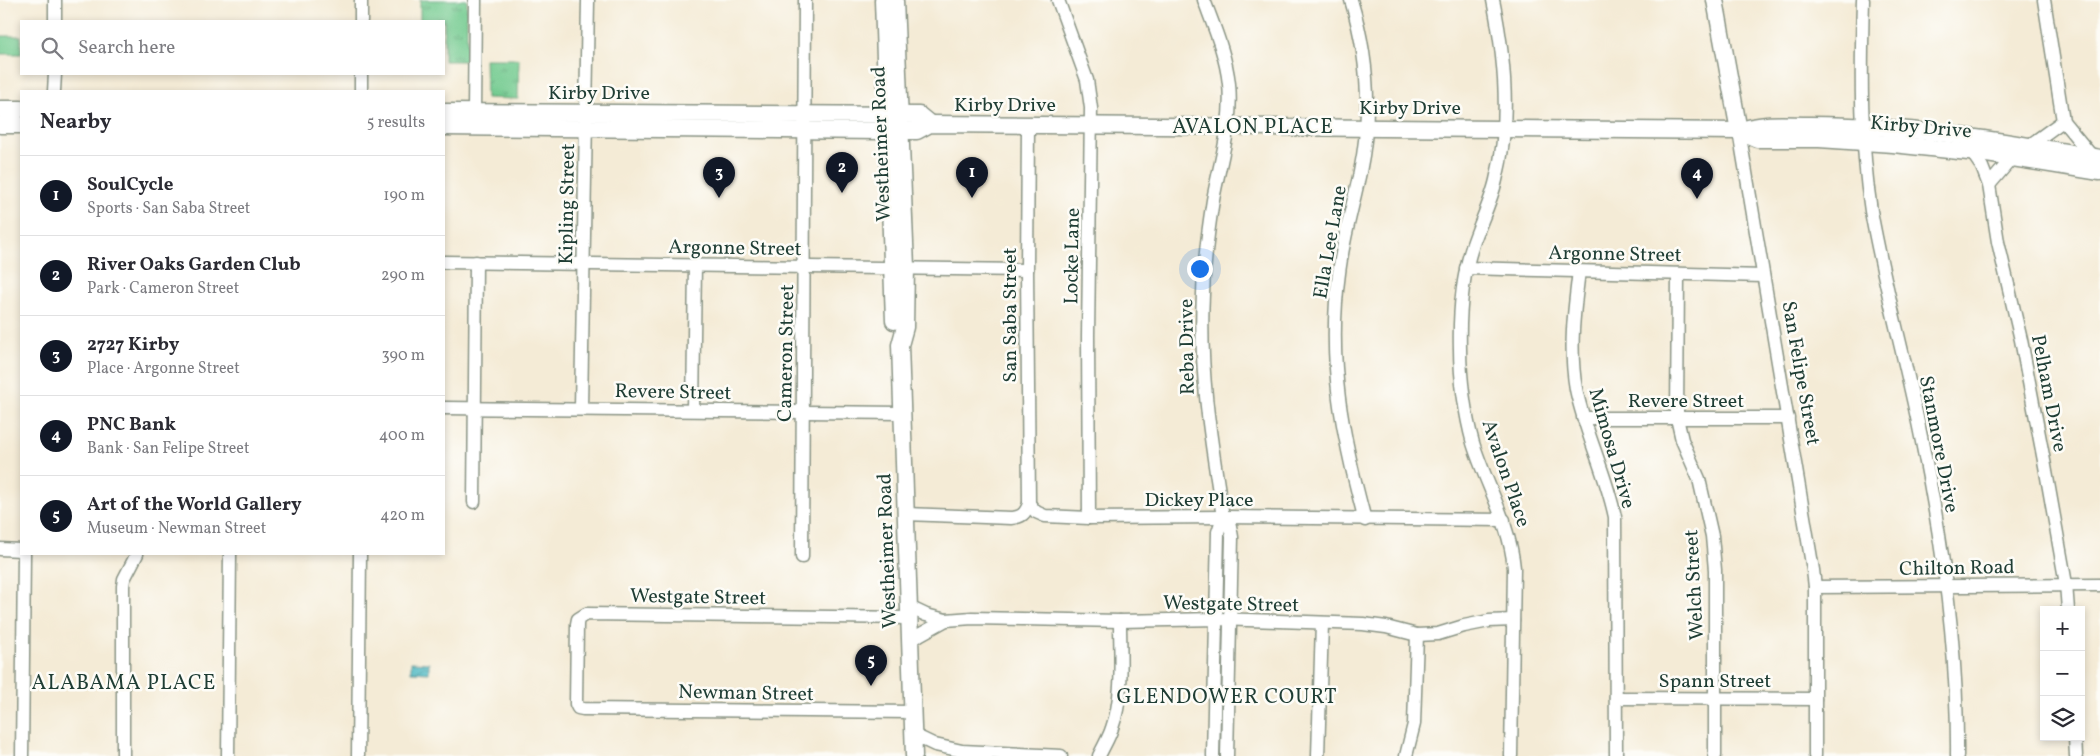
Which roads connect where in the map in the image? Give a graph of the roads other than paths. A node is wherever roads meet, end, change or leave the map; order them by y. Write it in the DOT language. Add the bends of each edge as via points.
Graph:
graph roads {
  1 [pos="55,0"];
  2 [pos="362,0"];
  3 [pos="475,0"];
  4 [pos="588,0"];
  5 [pos="805,0"];
  6 [pos="883,0"];
  7 [pos="895,0"];
  8 [pos="1058,0"];
  9 [pos="1204,0"];
  10 [pos="1351,0"];
  11 [pos="1493,0"];
  12 [pos="1715,0"];
  13 [pos="1863,0"];
  14 [pos="2044,0"];
  15 [pos="55,20"];
  16 [pos="361,20"];
  17 [pos="55,75"];
  18 [pos="361,75"];
  19 [pos="54,90"];
  20 [pos="361,90"];
  21 [pos="0,109"];
  22 [pos="20,109"];
  23 [pos="445,112"];
  24 [pos="474,113"];
  25 [pos="585,121"];
  26 [pos="2063,121"];
  27 [pos="805,122"];
  28 [pos="894,123"];
  29 [pos="0,125"];
  30 [pos="20,125"];
  31 [pos="1092,125"];
  32 [pos="1028,126"];
  33 [pos="448,127"];
  34 [pos="1228,128"];
  35 [pos="1367,128"];
  36 [pos="1504,129"];
  37 [pos="1739,131"];
  38 [pos="1862,134"];
  39 [pos="1962,136"];
  40 [pos="2030,146"];
  41 [pos="1971,152"];
  42 [pos="2012,158"];
  43 [pos="2097,160"];
  44 [pos="2100,172"];
  45 [pos="1989,185"];
  46 [pos="445,262"];
  47 [pos="476,262"];
  48 [pos="584,264"];
  49 [pos="695,265"];
  50 [pos="805,266"];
  51 [pos="899,267"];
  52 [pos="1466,268"];
  53 [pos="1026,270"];
  54 [pos="1579,271"];
  55 [pos="1678,274"];
  56 [pos="1764,276"];
  57 [pos="445,408"];
  58 [pos="474,408"];
  59 [pos="582,409"];
  60 [pos="693,410"];
  61 [pos="804,412"];
  62 [pos="902,413"];
  63 [pos="1583,418"];
  64 [pos="1677,418"];
  65 [pos="1788,418"];
  66 [pos="474,502"];
  67 [pos="1029,504"];
  68 [pos="906,514"];
  69 [pos="1223,517"];
  70 [pos="1089,518"];
  71 [pos="1365,520"];
  72 [pos="1504,520"];
  73 [pos="0,549"];
  74 [pos="20,550"];
  75 [pos="24,555"];
  76 [pos="136,555"];
  77 [pos="230,555"];
  78 [pos="360,555"];
  79 [pos="802,557"];
  80 [pos="2066,584"];
  81 [pos="2100,585"];
  82 [pos="1945,586"];
  83 [pos="1814,587"];
  84 [pos="2068,606"];
  85 [pos="909,612"];
  86 [pos="1217,619"];
  87 [pos="946,620"];
  88 [pos="1231,620"];
  89 [pos="1513,620"];
  90 [pos="1120,621"];
  91 [pos="1322,623"];
  92 [pos="1417,635"];
  93 [pos="910,642"];
  94 [pos="1616,698"];
  95 [pos="1715,698"];
  96 [pos="1815,699"];
  97 [pos="578,708"];
  98 [pos="913,712"];
  99 [pos="914,735"];
  100 [pos="2075,741"];
  101 [pos="962,751"];
  102 [pos="22,756"];
  103 [pos="123,756"];
  104 [pos="228,756"];
  105 [pos="358,756"];
  106 [pos="914,756"];
  107 [pos="946,756"];
  108 [pos="1061,756"];
  109 [pos="1099,756"];
  110 [pos="1213,756"];
  111 [pos="1227,756"];
  112 [pos="1318,756"];
  113 [pos="1406,756"];
  114 [pos="1510,756"];
  115 [pos="1616,756"];
  116 [pos="1715,756"];
  117 [pos="1815,756"];
  118 [pos="1957,756"];
  119 [pos="2076,756"];
  1 -- 15 [label="street"];
  2 -- 16 [label="street"];
  3 -- 24 [label="street"];
  4 -- 25 [label="street, Kipling Street"];
  5 -- 27 [label="street, Cameron Street"];
  6 -- 28 [label="main road, Westheimer Road"];
  7 -- 28 [label="main road, Westheimer Road"];
  8 -- 31 [label="street, Locke Lane" via="1090,90"];
  9 -- 34 [label="street, Reba Drive" via="1227,70"];
  10 -- 35 [label="street, Ella Lee Lane" via="1366,66"];
  11 -- 36 [label="street, Avalon Place" via="1502,54"];
  12 -- 37 [label="main road, San Felipe Street"];
  13 -- 38 [label="street, Stanmore Drive"];
  14 -- 26 [label="street"];
  17 -- 19 [label="street"];
  18 -- 20 [label="street"];
  21 -- 22 [label="main road"];
  23 -- 24 [label="main road, Kirby Drive"];
  24 -- 25 [label="main road, Kirby Drive"];
  24 -- 33 [label="main road"];
  25 -- 27 [label="main road, Kirby Drive"];
  25 -- 33 [label="main road, Kirby Drive"];
  25 -- 48 [label="street, Kipling Street"];
  26 -- 40 [label="street"];
  26 -- 43 [label="street"];
  27 -- 28 [label="main road, Kirby Drive"];
  27 -- 50 [label="street, Cameron Street"];
  28 -- 32 [label="main road, Kirby Drive" via="919,115 930,124"];
  28 -- 51 [label="main road, Westheimer Road"];
  29 -- 30 [label="main road"];
  31 -- 32 [label="main road, Kirby Drive"];
  31 -- 34 [label="main road, Kirby Drive"];
  31 -- 70 [label="street, Locke Lane"];
  32 -- 53 [label="street, San Saba Street"];
  34 -- 35 [label="main road, Kirby Drive"];
  34 -- 69 [label="street, Reba Drive" via="1213,200 1203,295 1205,403"];
  35 -- 36 [label="main road, Kirby Drive"];
  35 -- 71 [label="street, Ella Lee Lane" via="1339,272 1335,349 1346,446"];
  36 -- 37 [label="main road, Kirby Drive"];
  36 -- 52 [label="street, Avalon Place" via="1496,182"];
  37 -- 38 [label="main road, Kirby Drive" via="1757,139 1819,139"];
  37 -- 56 [label="street, San Felipe Street"];
  38 -- 39 [label="main road, Kirby Drive"];
  38 -- 41 [label="main road, Kirby Drive"];
  38 -- 82 [label="street, Stanmore Drive" via="1872,210 1923,446"];
  39 -- 40 [label="main road, Kirby Drive"];
  39 -- 41 [label="street, Pelham Drive"];
  40 -- 42 [label="street"];
  40 -- 43 [label="main road, Kirby Drive"];
  41 -- 42 [label="main road, Kirby Drive"];
  41 -- 45 [label="street, Pelham Drive"];
  42 -- 44 [label="main road, Kirby Drive"];
  42 -- 45 [label="street"];
  45 -- 80 [label="street, Pelham Drive"];
  46 -- 47 [label="street, Argonne Street"];
  47 -- 48 [label="street, Argonne Street"];
  47 -- 58 [label="street"];
  48 -- 49 [label="street, Argonne Street"];
  48 -- 59 [label="street, Kipling Street"];
  49 -- 50 [label="street, Argonne Street"];
  49 -- 60 [label="street"];
  50 -- 51 [label="street, Argonne Street"];
  50 -- 61 [label="street, Cameron Street"];
  51 -- 53 [label="street, Argonne Street"];
  51 -- 62 [label="main road, Westheimer Road" via="894,327 900,345"];
  52 -- 54 [label="street, Argonne Street"];
  52 -- 72 [label="street, Avalon Place" via="1460,325 1464,394 1473,441"];
  53 -- 67 [label="street, San Saba Street"];
  54 -- 55 [label="street, Argonne Street"];
  54 -- 63 [label="street, Mimosa Drive" via="1572,357"];
  55 -- 56 [label="street, Argonne Street"];
  55 -- 64 [label="street, Welch Street"];
  56 -- 65 [label="street, San Felipe Street"];
  57 -- 58 [label="street, Revere Street"];
  58 -- 59 [label="street, Revere Street"];
  58 -- 66 [label="street"];
  59 -- 60 [label="street, Revere Street"];
  60 -- 61 [label="street, Revere Street"];
  61 -- 62 [label="street, Revere Street"];
  61 -- 79 [label="street, Cameron Street"];
  62 -- 68 [label="main road, Westheimer Road"];
  63 -- 64 [label="street, Revere Street"];
  63 -- 94 [label="street, Mimosa Drive" via="1610,495 1614,518"];
  64 -- 65 [label="street, Revere Street"];
  64 -- 95 [label="street, Welch Street" via="1682,440 1699,479 1712,536"];
  65 -- 83 [label="street, San Felipe Street"];
  67 -- 68 [label="street" via="1025,514 1011,518"];
  67 -- 70 [label="street, Dickey Place" via="1045,516"];
  68 -- 85 [label="main road, Westheimer Road"];
  69 -- 70 [label="street, Dickey Place"];
  69 -- 71 [label="street, Dickey Place"];
  69 -- 86 [label="street, Reba Drive" via="1218,532"];
  69 -- 88 [label="street, Reba Drive" via="1230,526 1232,537"];
  71 -- 72 [label="street, Dickey Place"];
  72 -- 89 [label="street, Avalon Place" via="1514,568"];
  73 -- 74 [label="street"];
  75 -- 102 [label="street"];
  76 -- 103 [label="street" via="124,579"];
  77 -- 104 [label="street"];
  78 -- 105 [label="street"];
  80 -- 81 [label="street, Chilton Road"];
  80 -- 82 [label="street, Chilton Road"];
  80 -- 84 [label="street, Pelham Drive"];
  82 -- 83 [label="street, Chilton Road"];
  82 -- 118 [label="street, Stanmore Drive" via="1954,674"];
  83 -- 96 [label="street, San Felipe Street"];
  85 -- 87 [label="street, Westgate Street"];
  85 -- 93 [label="main road, Westheimer Road"];
  85 -- 97 [label="street, Westgate Street" via="586,614 578,619 577,624"];
  86 -- 88 [label="street, Westgate Street"];
  86 -- 90 [label="street, Westgate Street"];
  86 -- 110 [label="street, Reba Drive"];
  87 -- 90 [label="street, Westgate Street"];
  87 -- 93 [label="street, Westgate Street"];
  88 -- 91 [label="street, Westgate Street"];
  88 -- 111 [label="street, Reba Drive"];
  89 -- 92 [label="street, Westgate Street" via="1489,621 1438,634"];
  89 -- 114 [label="street, Avalon Place"];
  90 -- 109 [label="street" via="1116,715"];
  91 -- 92 [label="street, Westgate Street" via="1363,624"];
  91 -- 112 [label="street"];
  92 -- 113 [label="street" via="1414,724"];
  93 -- 98 [label="main road, Westheimer Road"];
  94 -- 95 [label="street, Spann Street"];
  94 -- 115 [label="street, Mimosa Drive"];
  95 -- 96 [label="street, Spann Street"];
  95 -- 116 [label="street, Welch Street"];
  96 -- 117 [label="street, San Felipe Street"];
  97 -- 98 [label="street, Newman Street"];
  98 -- 99 [label="main road, Westheimer Road"];
  99 -- 101 [label="street" via="935,745"];
  99 -- 106 [label="main road, Westheimer Road"];
  100 -- 119 [label="street"];
  101 -- 107 [label="street"];
  101 -- 108 [label="street"];
}
